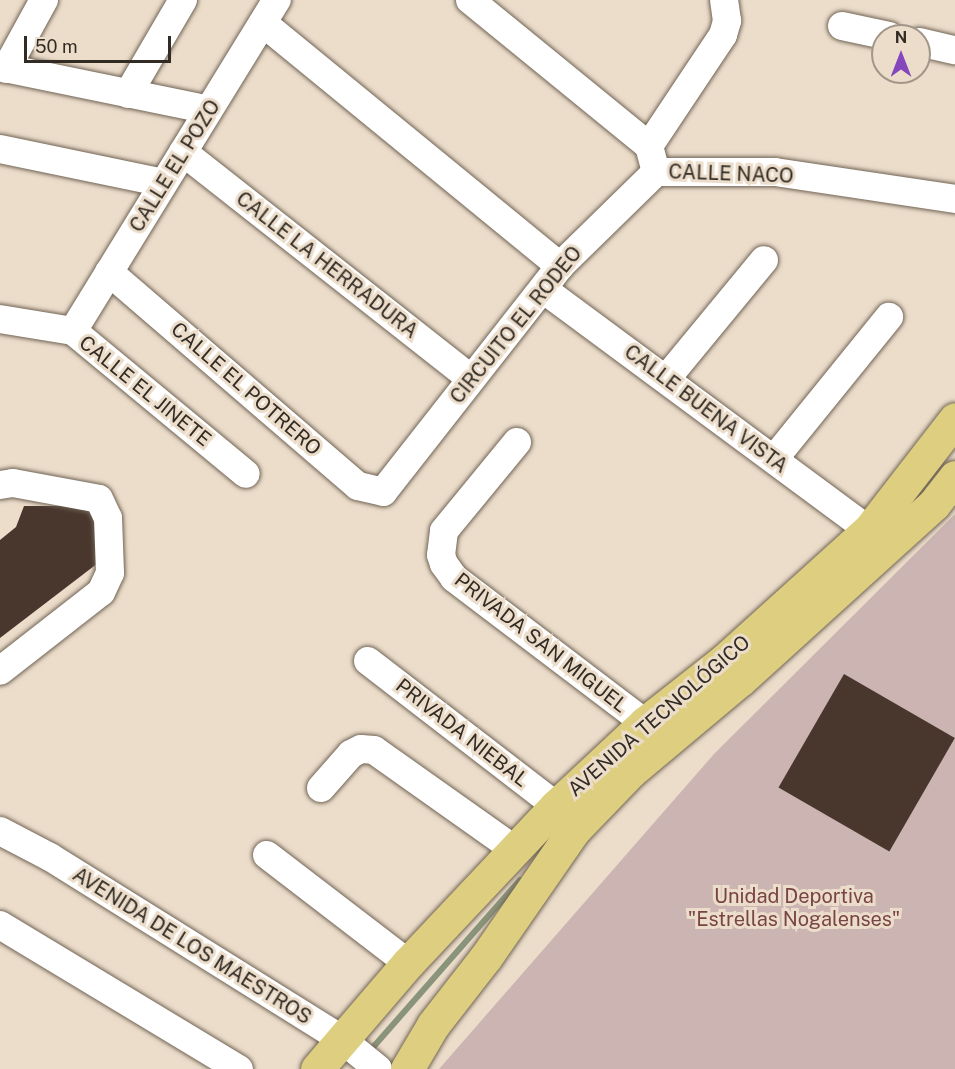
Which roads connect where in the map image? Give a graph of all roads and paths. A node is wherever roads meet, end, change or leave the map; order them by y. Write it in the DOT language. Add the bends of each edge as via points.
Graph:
graph roads {
  1 [pos="44,0"];
  2 [pos="183,0"];
  3 [pos="470,0"];
  4 [pos="724,0"];
  5 [pos="270,12"];
  6 [pos="842,26"];
  7 [pos="871,32"];
  8 [pos="931,45"];
  9 [pos="955,50"];
  10 [pos="3,68"];
  11 [pos="128,94"];
  12 [pos="209,110"];
  13 [pos="0,149"];
  14 [pos="183,152"];
  15 [pos="652,159"];
  16 [pos="164,183"];
  17 [pos="955,199"];
  18 [pos="764,260"];
  19 [pos="560,266"];
  20 [pos="109,272"];
  21 [pos="543,288"];
  22 [pos="889,317"];
  23 [pos="0,319"];
  24 [pos="73,331"];
  25 [pos="471,379"];
  26 [pos="666,379"];
  27 [pos="955,419"];
  28 [pos="517,442"];
  29 [pos="774,459"];
  30 [pos="246,474"];
  31 [pos="955,477"];
  32 [pos="0,485"];
  33 [pos="387,488"];
  34 [pos="869,530"];
  35 [pos="368,661"];
  36 [pos="0,671"];
  37 [pos="645,723"];
  38 [pos="321,788"];
  39 [pos="556,806"];
  40 [pos="0,831"];
  41 [pos="515,850"];
  42 [pos="267,855"];
  43 [pos="0,925"];
  44 [pos="408,963"];
  45 [pos="343,1041"];
  46 [pos="239,1069"];
  47 [pos="316,1069"];
  48 [pos="378,1069"];
  49 [pos="407,1069"];
  1 -- 10 [label="street"];
  2 -- 11 [label="street"];
  3 -- 15 [label="street, CALLE NACO"];
  4 -- 15 [label="street, CIRCUITO EL RODEO" via="727,21 723,35"];
  5 -- 12 [label="street, CALLE EL POZO"];
  5 -- 19 [label="street"];
  6 -- 7 [label="street"];
  8 -- 9 [label="street"];
  10 -- 11 [label="street"];
  11 -- 12 [label="street"];
  12 -- 14 [label="street, CALLE EL POZO"];
  13 -- 16 [label="street"];
  14 -- 16 [label="street, CALLE EL POZO"];
  14 -- 25 [label="street, CALLE LA HERRADURA"];
  15 -- 17 [label="street, CALLE NACO" via="775,172"];
  15 -- 19 [label="street, CIRCUITO EL RODEO"];
  16 -- 20 [label="street, CALLE EL POZO"];
  18 -- 26 [label="street"];
  19 -- 21 [label="street, CIRCUITO EL RODEO"];
  20 -- 24 [label="street, CALLE EL POZO"];
  20 -- 33 [label="street, CALLE EL POTRERO" via="358,486 378,493"];
  21 -- 25 [label="street, CIRCUITO EL RODEO"];
  21 -- 26 [label="street, CALLE BUENA VISTA"];
  22 -- 29 [label="street"];
  23 -- 24 [label="street, CALLE EL JINETE"];
  24 -- 30 [label="street, CALLE EL JINETE"];
  25 -- 33 [label="street, CIRCUITO EL RODEO"];
  26 -- 29 [label="street, CALLE BUENA VISTA"];
  27 -- 34 [label="main road, AVENIDA TECNOLÓGICO"];
  28 -- 37 [label="street, PRIVADA SAN MIGUEL" via="444,531 444,564 454,578"];
  29 -- 34 [label="street, CALLE BUENA VISTA"];
  31 -- 49 [label="main road, AVENIDA TECNOLÓGICO" via="934,504 740,680 631,771 574,830 486,957 432,1025"];
  32 -- 36 [label="street" via="13,483 99,499 108,518 110,573 101,592"];
  34 -- 37 [label="main road, AVENIDA TECNOLÓGICO" via="726,659"];
  35 -- 39 [label="street, PRIVADA NIEBAL"];
  37 -- 39 [label="main road, AVENIDA TECNOLÓGICO"];
  38 -- 41 [label="street" via="351,754 361,749 374,750"];
  39 -- 41 [label="main road, AVENIDA TECNOLÓGICO"];
  40 -- 45 [label="street, AVENIDA DE LOS MAESTROS" via="50,857"];
  41 -- 44 [label="main road, AVENIDA TECNOLÓGICO"];
  42 -- 44 [label="street"];
  43 -- 46 [label="street"];
  44 -- 45 [label="main road, AVENIDA TECNOLÓGICO"];
  45 -- 47 [label="main road, AVENIDA TECNOLÓGICO"];
  45 -- 48 [label="street, AVENIDA DE LOS MAESTROS"];
}
